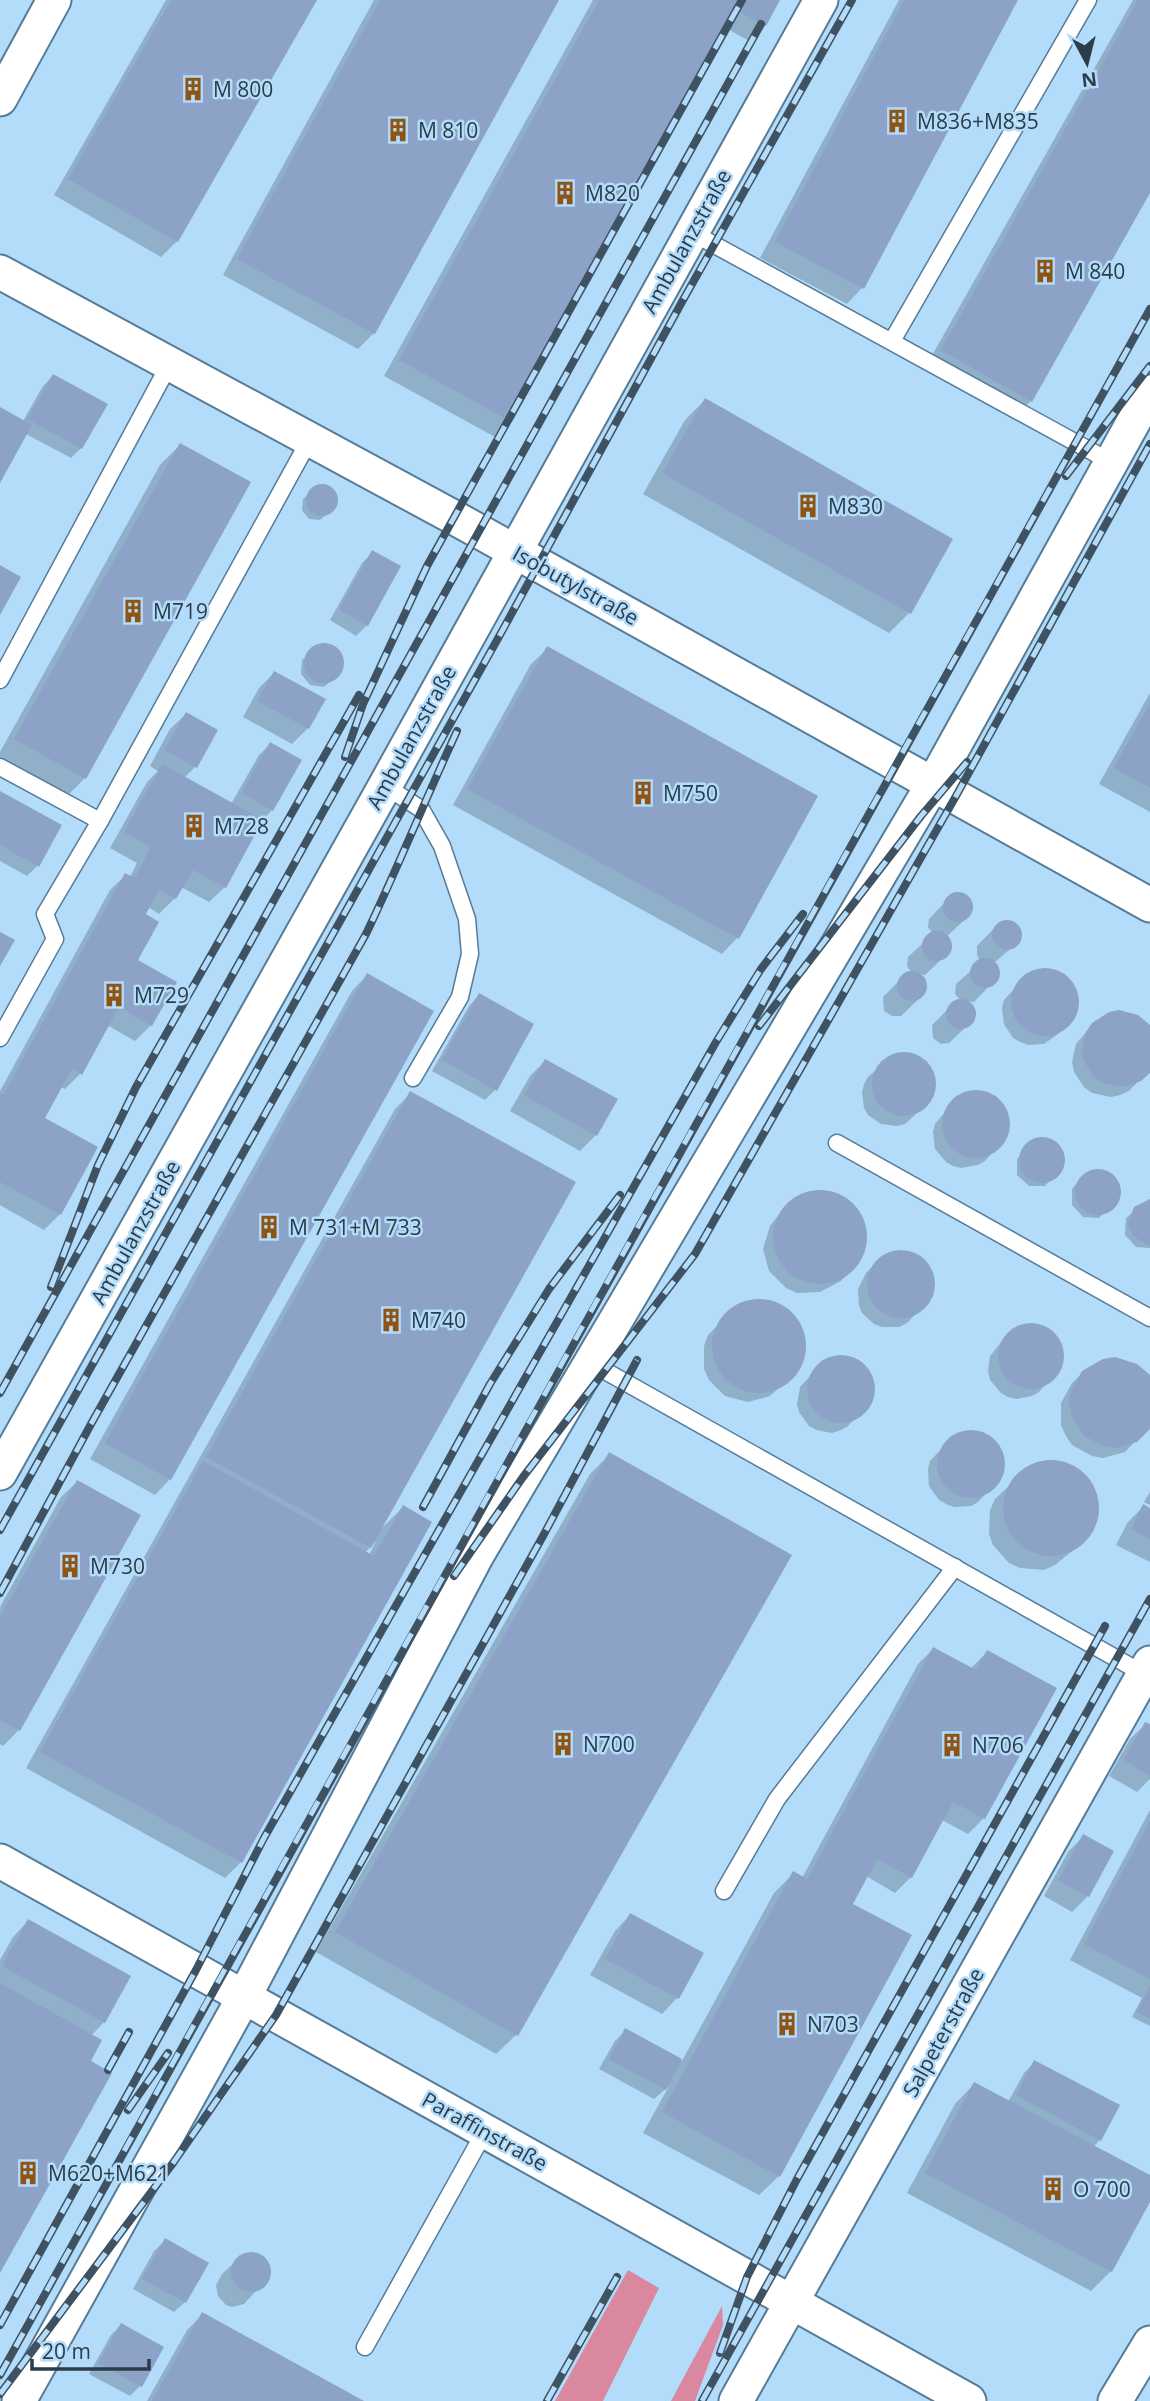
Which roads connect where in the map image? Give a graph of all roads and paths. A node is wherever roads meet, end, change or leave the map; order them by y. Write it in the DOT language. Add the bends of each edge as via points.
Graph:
graph roads {
  1 [pos="54,0"];
  2 [pos="821,0"];
  3 [pos="1088,0"];
  4 [pos="0,99"];
  5 [pos="691,232"];
  6 [pos="0,272"];
  7 [pos="892,341"];
  8 [pos="170,363"];
  9 [pos="1150,392"];
  10 [pos="310,439"];
  11 [pos="1111,461"];
  12 [pos="514,551"];
  13 [pos="0,680"];
  14 [pos="0,767"];
  15 [pos="933,784"];
  16 [pos="385,786"];
  17 [pos="100,821"];
  18 [pos="1150,905"];
  19 [pos="0,1038"];
  20 [pos="413,1078"];
  21 [pos="837,1143"];
  22 [pos="1150,1318"];
  23 [pos="591,1363"];
  24 [pos="0,1473"];
  25 [pos="955,1567"];
  26 [pos="1147,1668"];
  27 [pos="0,1861"];
  28 [pos="724,1891"];
  29 [pos="244,1997"];
  30 [pos="485,2131"];
  31 [pos="791,2302"];
  32 [pos="1150,2343"];
  33 [pos="365,2347"];
  34 [pos="19,2401"];
  35 [pos="736,2401"];
  36 [pos="969,2401"];
  37 [pos="1115,2401"];
  1 -- 4 [label="street"];
  2 -- 5 [label="street, Ambulanzstraße"];
  3 -- 7 [label="lane"];
  5 -- 7 [label="lane"];
  5 -- 12 [label="street, Ambulanzstraße"];
  6 -- 8 [label="street, Isobutylstraße"];
  7 -- 11 [label="lane"];
  8 -- 10 [label="street, Isobutylstraße"];
  8 -- 13 [label="lane"];
  9 -- 11 [label="street"];
  10 -- 12 [label="street, Isobutylstraße"];
  10 -- 17 [label="lane"];
  11 -- 15 [label="street"];
  12 -- 15 [label="street, Isobutylstraße"];
  12 -- 16 [label="street, Ambulanzstraße"];
  14 -- 17 [label="lane"];
  15 -- 18 [label="street, Isobutylstraße"];
  15 -- 23 [label="street"];
  16 -- 20 [label="lane" via="421,809 442,846 467,919 470,954 460,997"];
  16 -- 24 [label="street, Ambulanzstraße"];
  17 -- 19 [label="lane" via="45,914 55,939"];
  21 -- 22 [label="lane"];
  23 -- 25 [label="lane"];
  23 -- 29 [label="street" via="477,1555"];
  25 -- 26 [label="lane"];
  25 -- 28 [label="lane" via="777,1799"];
  26 -- 31 [label="street, Salpeterstraße"];
  27 -- 29 [label="street, Paraffinstraße"];
  29 -- 30 [label="street, Paraffinstraße"];
  29 -- 34 [label="street"];
  30 -- 31 [label="street, Paraffinstraße"];
  30 -- 33 [label="lane"];
  31 -- 35 [label="street, Salpeterstraße"];
  31 -- 36 [label="street, Paraffinstraße"];
  32 -- 37 [label="street"];
}
